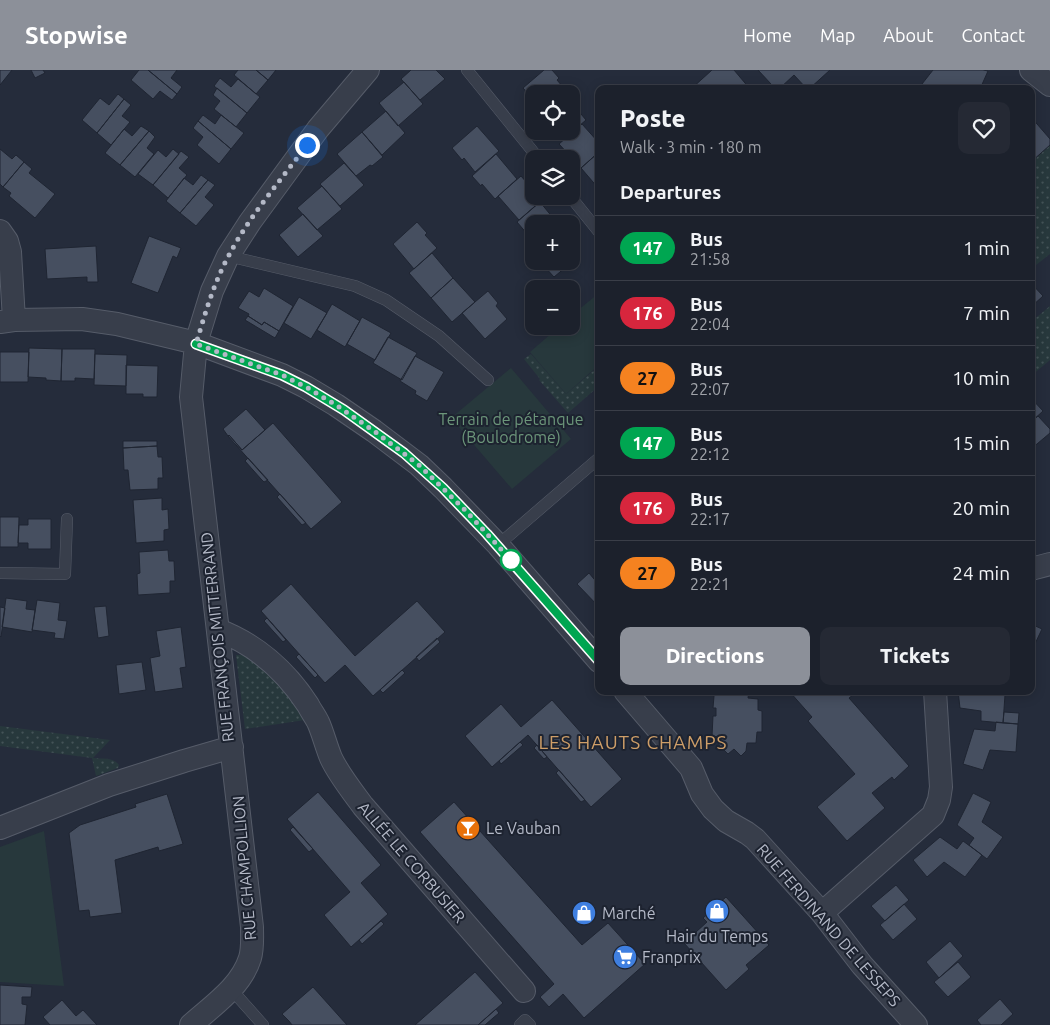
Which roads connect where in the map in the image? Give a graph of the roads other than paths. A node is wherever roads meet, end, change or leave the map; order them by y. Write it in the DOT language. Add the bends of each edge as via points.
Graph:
graph roads {
  1 [pos="368,70"];
  2 [pos="467,70"];
  3 [pos="532,150"];
  4 [pos="577,205"];
  5 [pos="595,227"];
  6 [pos="0,231"];
  7 [pos="228,256"];
  8 [pos="7,321"];
  9 [pos="196,344"];
  10 [pos="488,380"];
  11 [pos="595,461"];
  12 [pos="67,519"];
  13 [pos="498,545"];
  14 [pos="1050,564"];
  15 [pos="1035,568"];
  16 [pos="0,573"];
  17 [pos="218,630"];
  18 [pos="595,656"];
  19 [pos="628,695"];
  20 [pos="935,695"];
  21 [pos="232,747"];
  22 [pos="0,828"];
  23 [pos="822,913"];
  24 [pos="231,989"];
  25 [pos="524,991"];
  26 [pos="191,1025"];
  27 [pos="263,1025"];
  28 [pos="916,1025"];
  1 -- 7 [label="street, RUE FRANÇOIS MITTERRAND" via="312,137"];
  2 -- 3 [label="lane"];
  4 -- 5 [label="lane"];
  6 -- 8 [label="street" via="10,252"];
  7 -- 9 [label="street, RUE FRANÇOIS MITTERRAND" via="212,291"];
  7 -- 10 [label="lane" via="354,286 386,300 439,336"];
  8 -- 9 [label="street" via="82,319 117,324"];
  9 -- 13 [label="street" via="282,375 344,410 419,465"];
  9 -- 17 [label="street, RUE FRANÇOIS MITTERRAND" via="191,397"];
  11 -- 13 [label="lane"];
  12 -- 16 [label="lane" via="65,574"];
  13 -- 18 [label="street"];
  14 -- 15 [label="street"];
  17 -- 21 [label="street, RUE FRANÇOIS MITTERRAND"];
  17 -- 25 [label="street, ALLÉE LE CORBUSIER" via="255,649 274,664 300,694 318,722 332,760 363,806"];
  19 -- 23 [label="street, RUE FERDINAND DE LESSEPS" via="691,768 702,794 713,809 755,839"];
  20 -- 23 [label="street" via="941,787 933,815"];
  21 -- 22 [label="street, RUE FRANÇOIS MITTERRAND" via="109,785"];
  21 -- 24 [label="street, RUE CHAMPOLLION" via="252,946 242,976"];
  23 -- 28 [label="street, RUE FERDINAND DE LESSEPS" via="862,965"];
  24 -- 26 [label="street, RUE CHAMPOLLION"];
  24 -- 27 [label="lane"];
}
